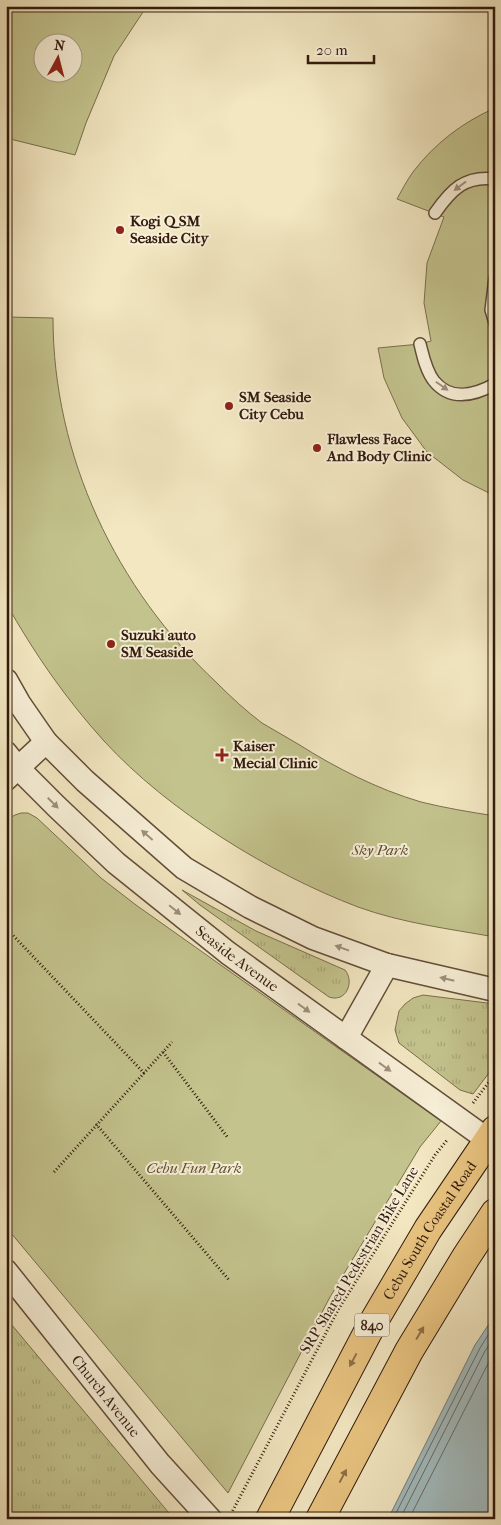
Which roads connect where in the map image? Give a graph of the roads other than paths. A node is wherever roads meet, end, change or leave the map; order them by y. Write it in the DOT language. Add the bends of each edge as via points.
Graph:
graph roads {
  1 [pos="495,179"];
  2 [pos="435,213"];
  3 [pos="495,278"];
  4 [pos="495,323"];
  5 [pos="420,344"];
  6 [pos="495,384"];
  7 [pos="6,680"];
  8 [pos="46,742"];
  9 [pos="10,767"];
  10 [pos="387,965"];
  11 [pos="495,990"];
  12 [pos="346,1038"];
  13 [pos="491,1135"];
  14 [pos="495,1212"];
  15 [pos="6,1271"];
  16 [pos="210,1519"];
  17 [pos="270,1519"];
  18 [pos="320,1519"];
  1 -- 2 [label="lane, one-way" via="468,180 455,189"];
  3 -- 4 [label="lane" via="491,310"];
  5 -- 6 [label="lane, one-way" via="434,380 444,390 474,394"];
  7 -- 8 [label="street"];
  8 -- 9 [label="street"];
  10 -- 8 [label="street, one-way" via="305,934 250,907 184,868 85,781"];
  9 -- 12 [label="street, Seaside Avenue, one-way" via="116,863 228,953"];
  11 -- 10 [label="street, one-way"];
  10 -- 12 [label="street"];
  12 -- 13 [label="street, Seaside Avenue, one-way" via="461,1122"];
  13 -- 17 [label="highway, Cebu South Coastal Road / 840, one-way" via="428,1229 372,1326"];
  18 -- 14 [label="highway, one-way" via="410,1351"];
  15 -- 16 [label="street, Church Avenue" via="160,1464"];
}
